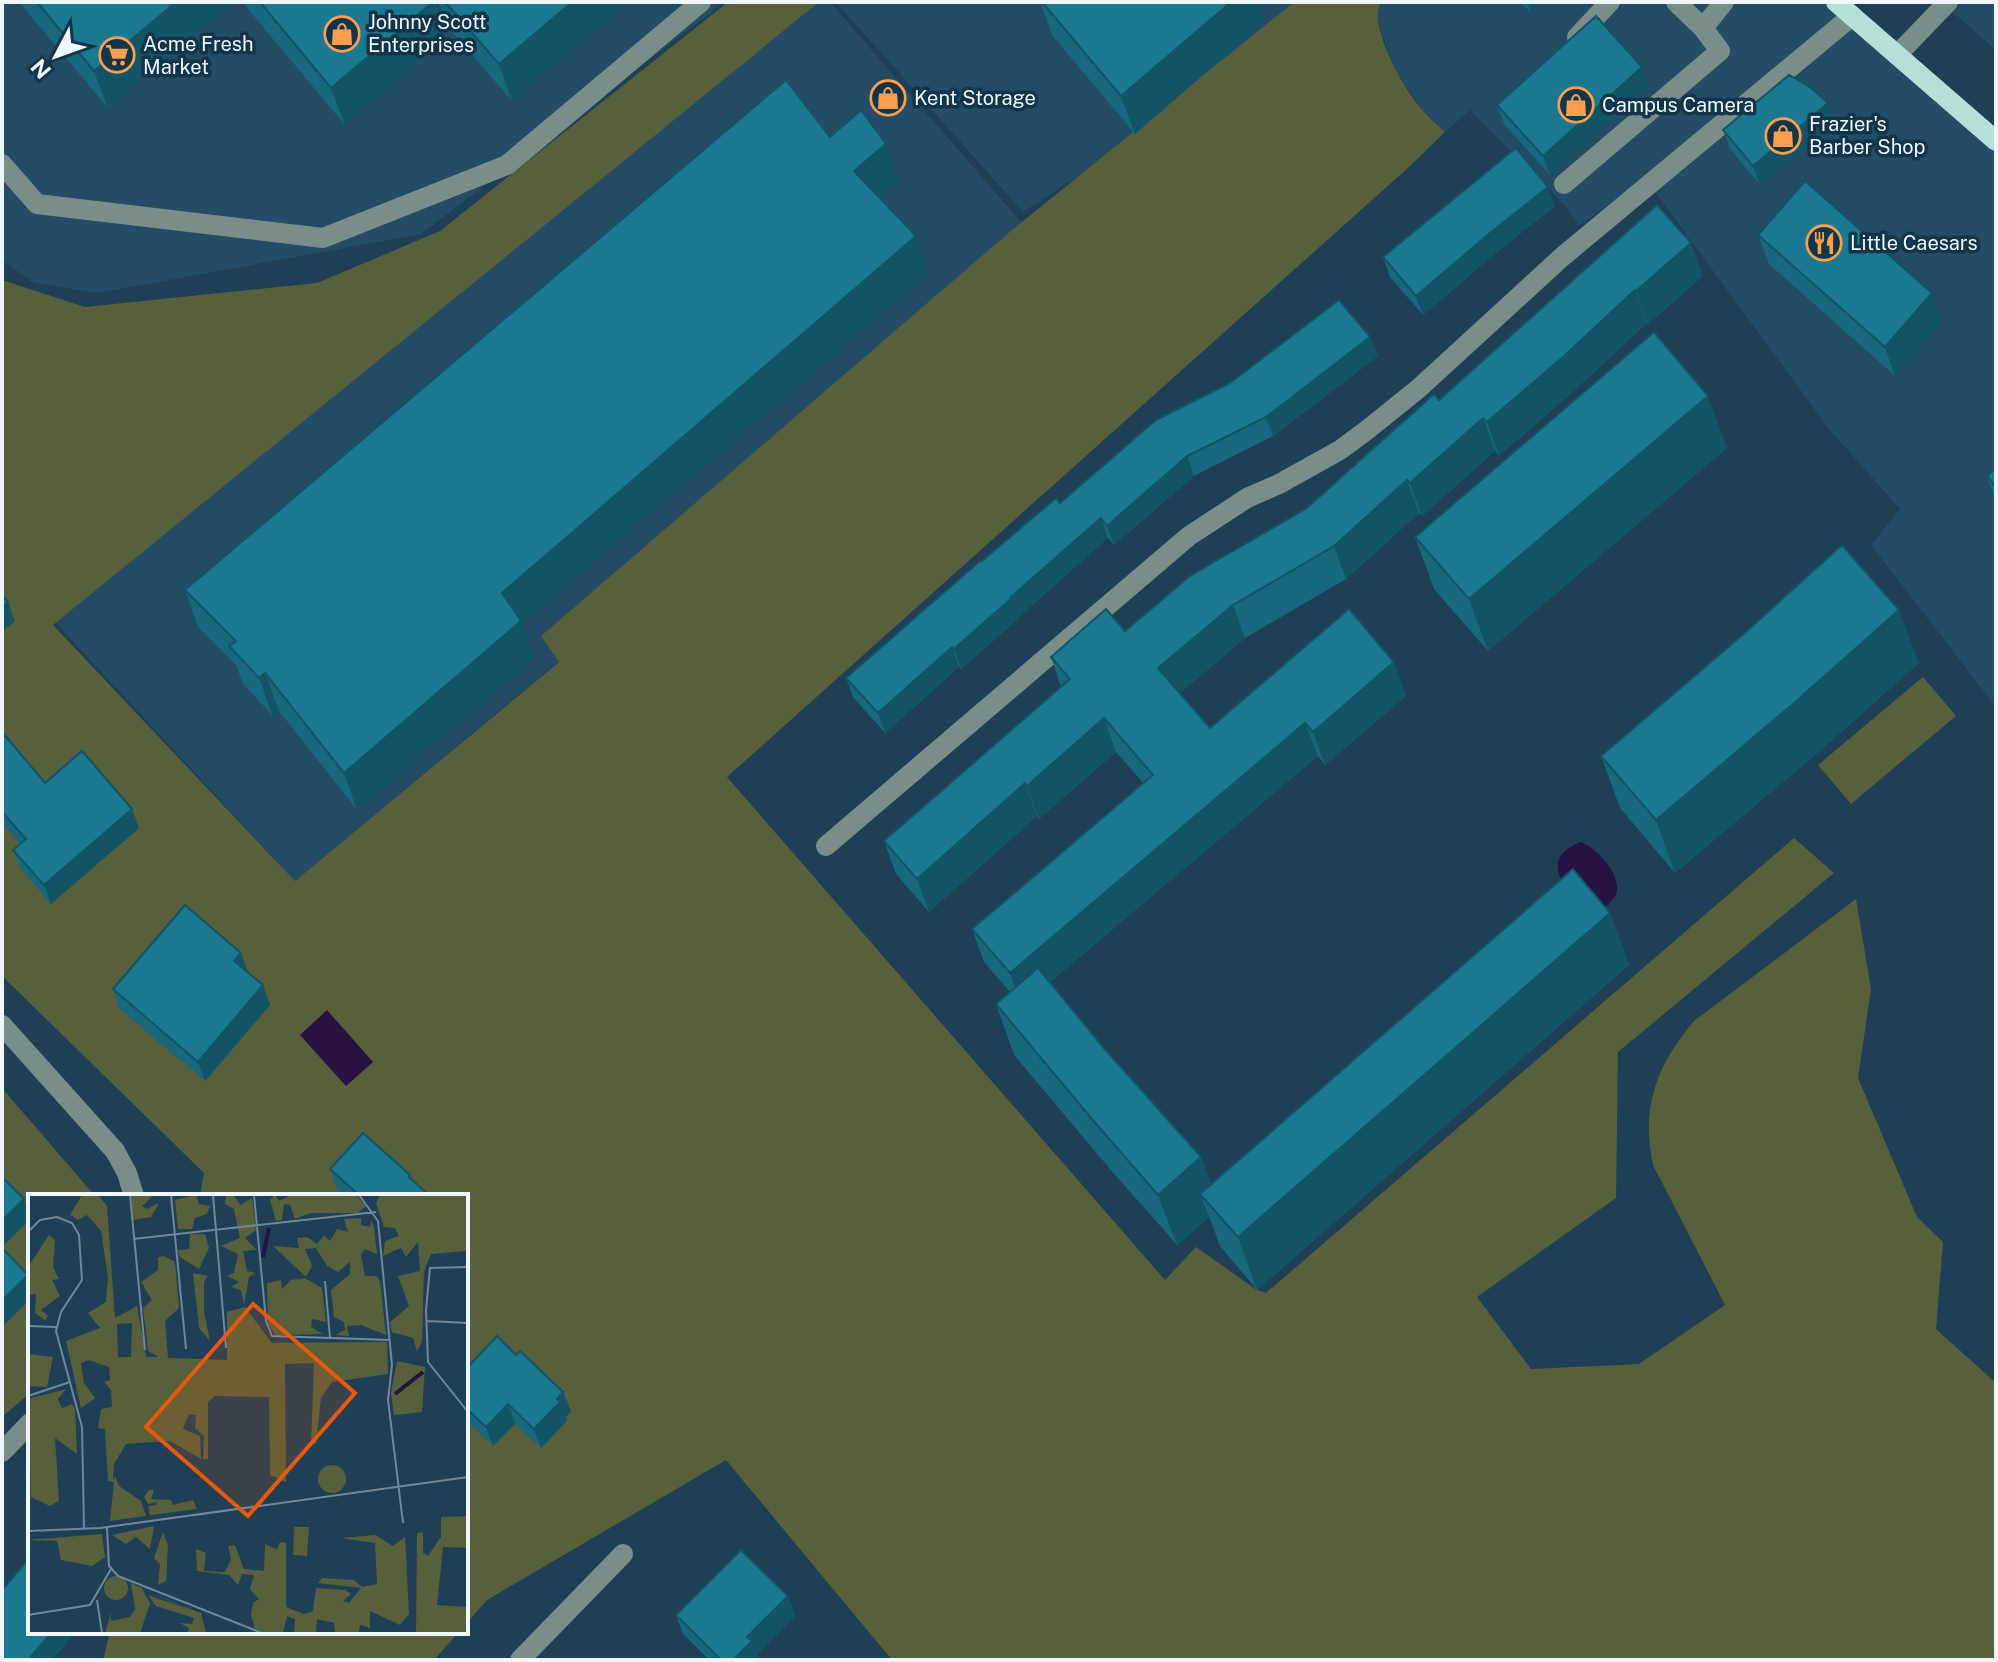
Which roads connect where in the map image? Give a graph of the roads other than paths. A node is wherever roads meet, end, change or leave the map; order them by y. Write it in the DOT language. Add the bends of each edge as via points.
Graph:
graph roads {
  1 [pos="701,2"];
  2 [pos="1610,2"];
  3 [pos="1676,2"];
  4 [pos="1724,2"];
  5 [pos="1948,2"];
  6 [pos="1844,9"];
  7 [pos="1703,28"];
  8 [pos="1562,53"];
  9 [pos="1897,55"];
  10 [pos="1996,141"];
  11 [pos="2,164"];
  12 [pos="1564,184"];
  13 [pos="826,846"];
  14 [pos="2,1025"];
  15 [pos="133,1194"];
  16 [pos="28,1425"];
  17 [pos="2,1452"];
  18 [pos="623,1554"];
  19 [pos="520,1660"];
  1 -- 11 [label="street" via="507,165 323,238 37,204"];
  2 -- 8 [label="street"];
  3 -- 7 [label="street"];
  4 -- 7 [label="street"];
  5 -- 9 [label="street"];
  6 -- 9 [label="main road"];
  6 -- 13 [label="street" via="1418,389 1330,456 1247,498 1189,536"];
  7 -- 12 [label="street" via="1720,51"];
  9 -- 10 [label="main road"];
  14 -- 15 [label="street" via="115,1151"];
  16 -- 17 [label="street"];
  18 -- 19 [label="street"];
}
